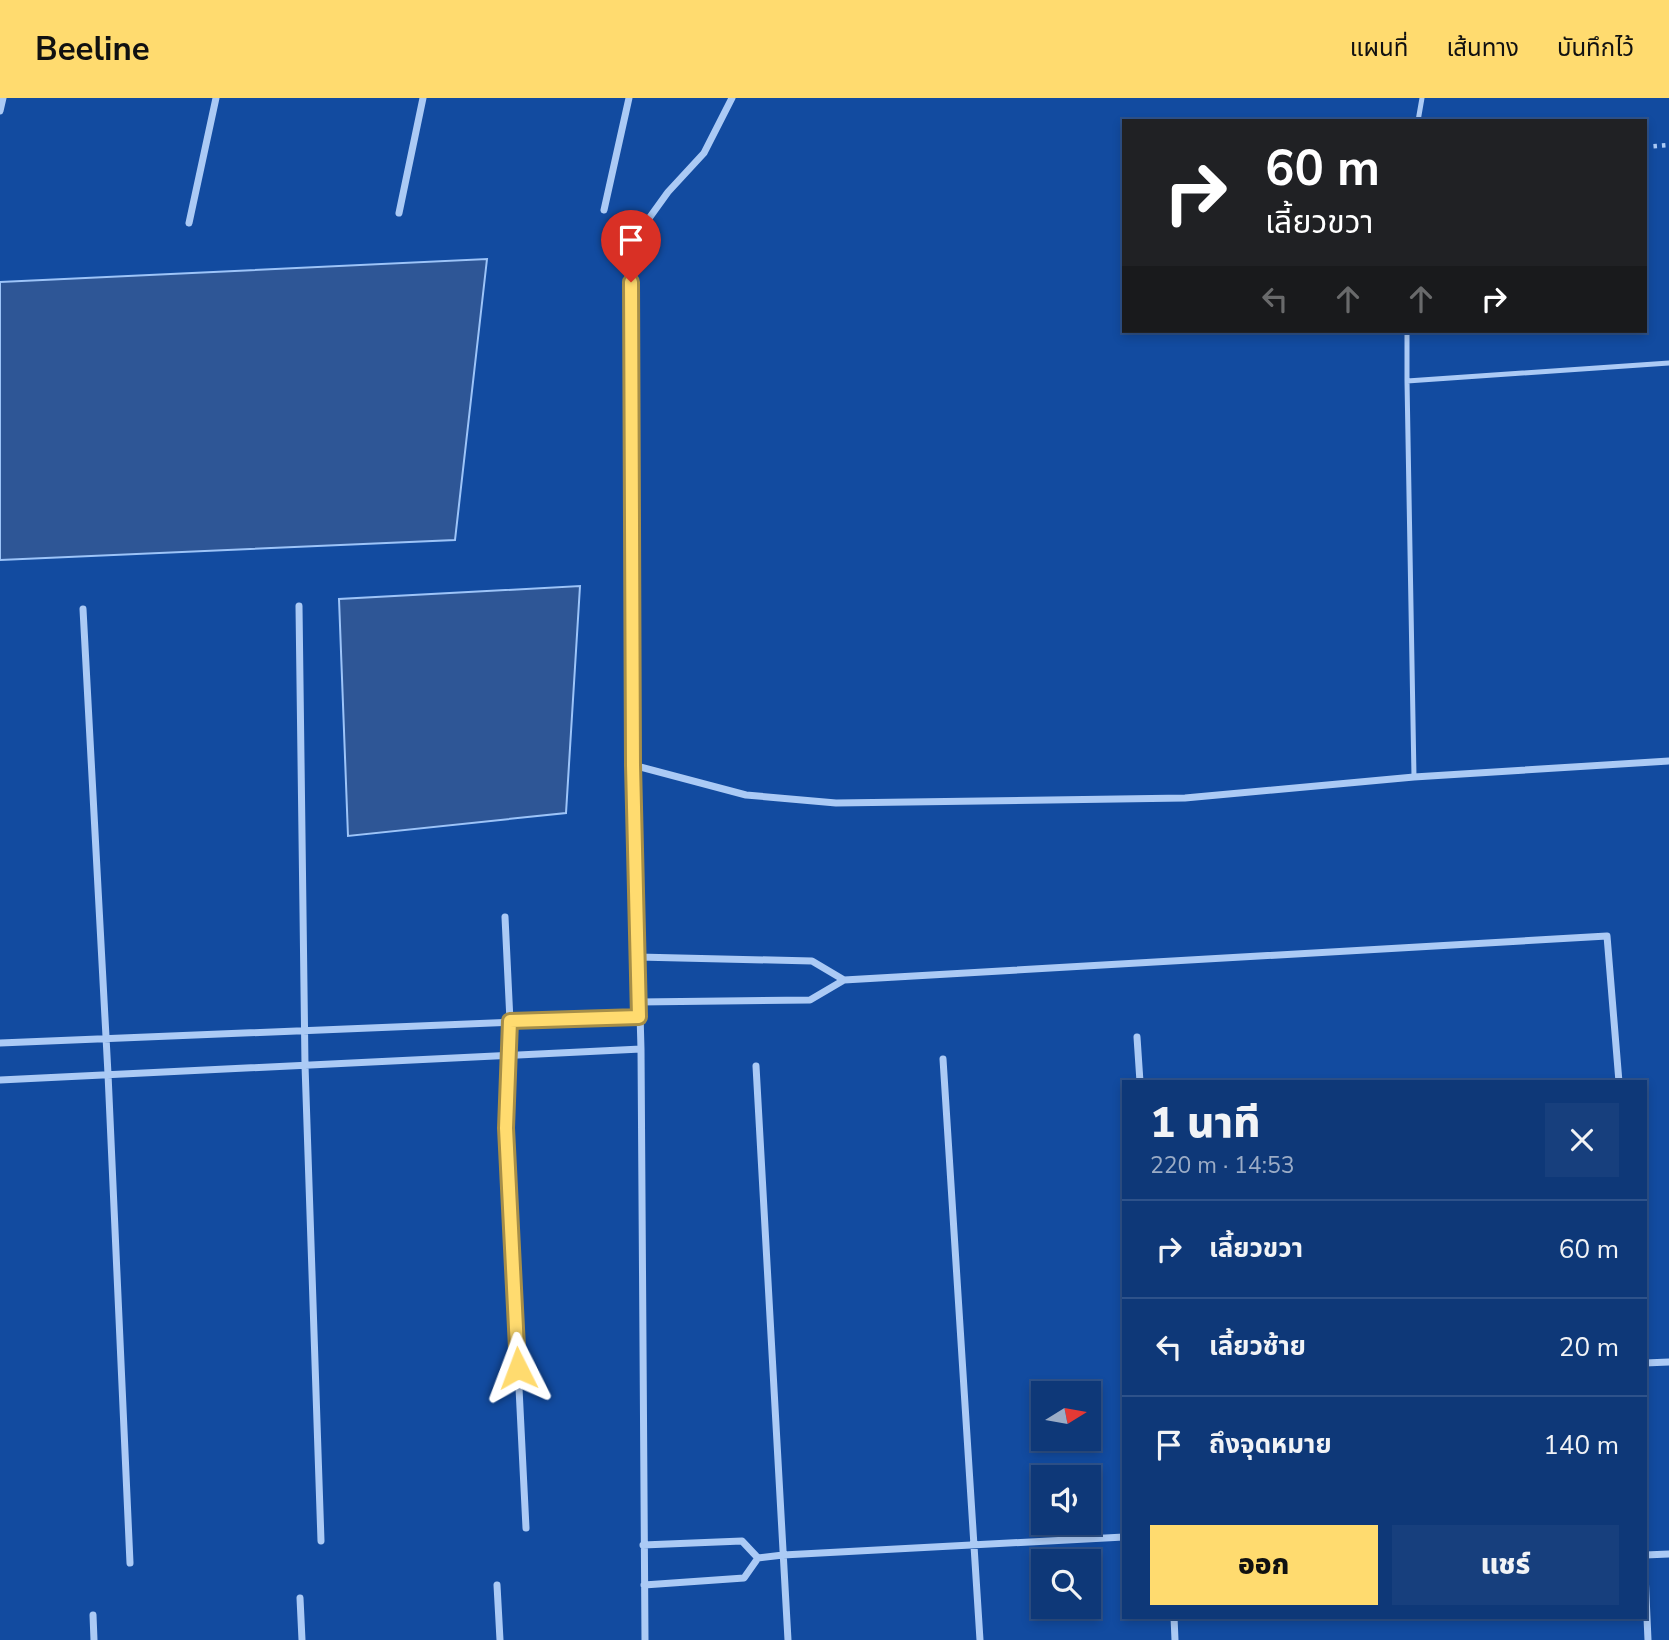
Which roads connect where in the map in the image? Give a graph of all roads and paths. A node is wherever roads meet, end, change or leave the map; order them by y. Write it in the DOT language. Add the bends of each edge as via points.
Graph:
graph roads {
  1 [pos="3,98"];
  2 [pos="216,98"];
  3 [pos="423,98"];
  4 [pos="629,98"];
  5 [pos="732,98"];
  6 [pos="1423,98"];
  7 [pos="0,111"];
  8 [pos="1418,119"];
  9 [pos="1669,145"];
  10 [pos="1647,147"];
  11 [pos="604,210"];
  12 [pos="398,213"];
  13 [pos="190,223"];
  14 [pos="1407,333"];
  15 [pos="1669,363"];
  16 [pos="1407,381"];
  17 [pos="299,606"];
  18 [pos="83,609"];
  19 [pos="1669,761"];
  20 [pos="633,765"];
  21 [pos="1414,777"];
  22 [pos="505,917"];
  23 [pos="638,957"];
  24 [pos="844,980"];
  25 [pos="639,1002"];
  26 [pos="639,1017"];
  27 [pos="510,1021"];
  28 [pos="305,1029"];
  29 [pos="1137,1037"];
  30 [pos="106,1038"];
  31 [pos="0,1043"];
  32 [pos="641,1049"];
  33 [pos="509,1056"];
  34 [pos="943,1059"];
  35 [pos="305,1065"];
  36 [pos="756,1066"];
  37 [pos="108,1073"];
  38 [pos="0,1080"];
  39 [pos="1140,1080"];
  40 [pos="1619,1080"];
  41 [pos="1669,1362"];
  42 [pos="1647,1363"];
  43 [pos="526,1528"];
  44 [pos="1122,1537"];
  45 [pos="321,1541"];
  46 [pos="643,1545"];
  47 [pos="974,1545"];
  48 [pos="1669,1554"];
  49 [pos="783,1555"];
  50 [pos="1647,1556"];
  51 [pos="758,1558"];
  52 [pos="130,1563"];
  53 [pos="497,1585"];
  54 [pos="644,1585"];
  55 [pos="300,1598"];
  56 [pos="93,1615"];
  57 [pos="1647,1618"];
  58 [pos="1174,1619"];
  59 [pos="94,1640"];
  60 [pos="302,1640"];
  61 [pos="500,1640"];
  62 [pos="645,1640"];
  63 [pos="788,1640"];
  64 [pos="980,1640"];
  65 [pos="1175,1640"];
  66 [pos="1648,1640"];
  1 -- 7 [label="street"];
  2 -- 13 [label="street"];
  3 -- 12 [label="street"];
  4 -- 11 [label="street"];
  5 -- 20 [label="street" via="704,153 637,235 631,282"];
  6 -- 8 [label="lane"];
  9 -- 10 [label="path"];
  14 -- 16 [label="lane"];
  15 -- 16 [label="lane"];
  16 -- 21 [label="lane"];
  17 -- 28 [label="street"];
  18 -- 30 [label="street"];
  19 -- 21 [label="street"];
  20 -- 21 [label="street" via="746,796 836,803 1185,798"];
  20 -- 23 [label="street"];
  22 -- 27 [label="street"];
  23 -- 24 [label="street" via="812,961"];
  23 -- 25 [label="street"];
  24 -- 25 [label="street" via="810,1000"];
  24 -- 40 [label="street" via="1607,936"];
  25 -- 26 [label="street"];
  26 -- 27 [label="street"];
  26 -- 32 [label="street"];
  27 -- 28 [label="street"];
  27 -- 33 [label="street"];
  28 -- 30 [label="street"];
  28 -- 35 [label="street"];
  29 -- 39 [label="street"];
  30 -- 31 [label="street"];
  30 -- 37 [label="street"];
  32 -- 33 [label="street"];
  32 -- 46 [label="street"];
  33 -- 35 [label="street"];
  33 -- 43 [label="street" via="506,1128"];
  34 -- 47 [label="street"];
  35 -- 37 [label="street"];
  35 -- 45 [label="street"];
  36 -- 49 [label="street"];
  37 -- 38 [label="street"];
  37 -- 52 [label="street"];
  41 -- 42 [label="street"];
  44 -- 47 [label="street"];
  46 -- 51 [label="street" via="742,1541"];
  46 -- 54 [label="street"];
  47 -- 49 [label="street"];
  47 -- 64 [label="street"];
  48 -- 50 [label="street"];
  49 -- 51 [label="street"];
  49 -- 63 [label="street"];
  51 -- 54 [label="street" via="744,1578"];
  53 -- 61 [label="street"];
  54 -- 62 [label="street"];
  55 -- 60 [label="street"];
  56 -- 59 [label="street"];
  57 -- 66 [label="street"];
  58 -- 65 [label="street"];
}
